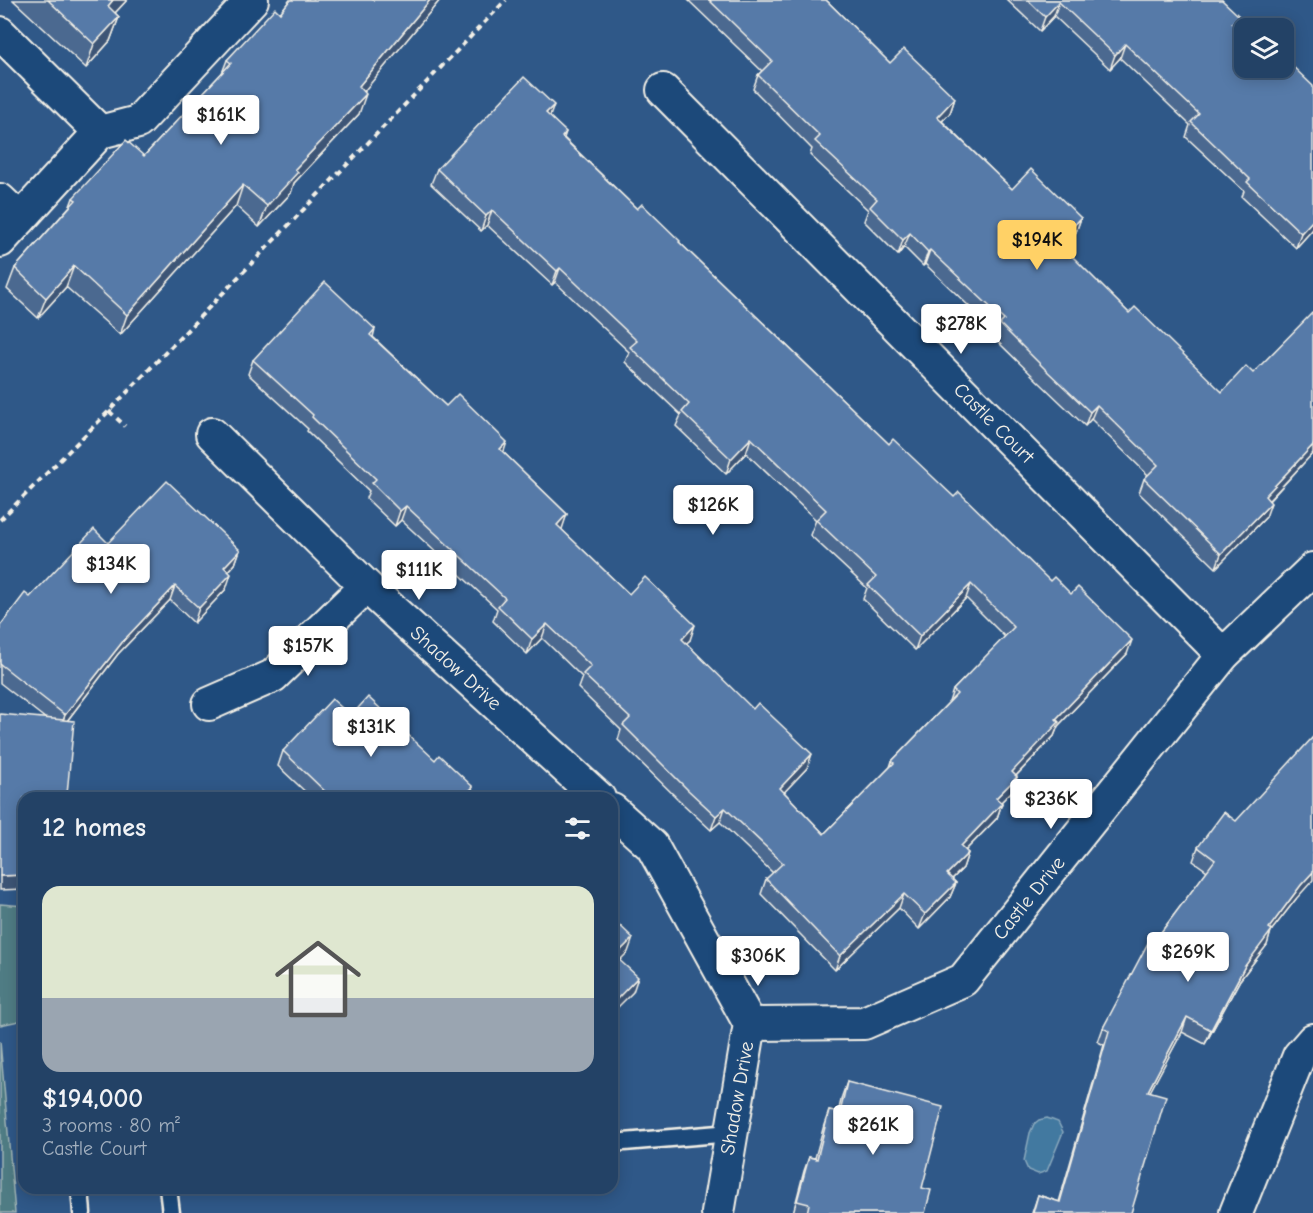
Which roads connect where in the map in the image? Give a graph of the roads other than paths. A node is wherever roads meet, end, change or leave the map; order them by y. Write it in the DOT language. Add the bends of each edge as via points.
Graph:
graph roads {
  1 [pos="252,0"];
  2 [pos="0,33"];
  3 [pos="663,90"];
  4 [pos="100,132"];
  5 [pos="7,220"];
  6 [pos="212,434"];
  7 [pos="1313,569"];
  8 [pos="366,586"];
  9 [pos="1223,655"];
  10 [pos="209,704"];
  11 [pos="592,792"];
  12 [pos="618,815"];
  13 [pos="750,1024"];
  14 [pos="1313,1040"];
  15 [pos="731,1133"];
  16 [pos="618,1142"];
  17 [pos="80,1194"];
  18 [pos="169,1194"];
  19 [pos="82,1213"];
  20 [pos="171,1213"];
  21 [pos="718,1213"];
  22 [pos="1236,1213"];
  1 -- 4 [label="street" via="138,122"];
  2 -- 4 [label="street"];
  3 -- 9 [label="street, Castle Court"];
  4 -- 5 [label="street"];
  6 -- 8 [label="street, Shadow Drive"];
  7 -- 9 [label="street, Castle Drive"];
  8 -- 10 [label="street" via="273,676"];
  8 -- 11 [label="street, Shadow Drive"];
  9 -- 13 [label="street, Castle Drive" via="963,980 864,1023"];
  12 -- 13 [label="street, Shadow Drive" via="652,846"];
  13 -- 15 [label="street, Shadow Drive"];
  14 -- 22 [label="street" via="1299,1056"];
  15 -- 16 [label="lane"];
  15 -- 21 [label="street, Shadow Drive"];
  17 -- 19 [label="lane"];
  18 -- 20 [label="lane"];
}
